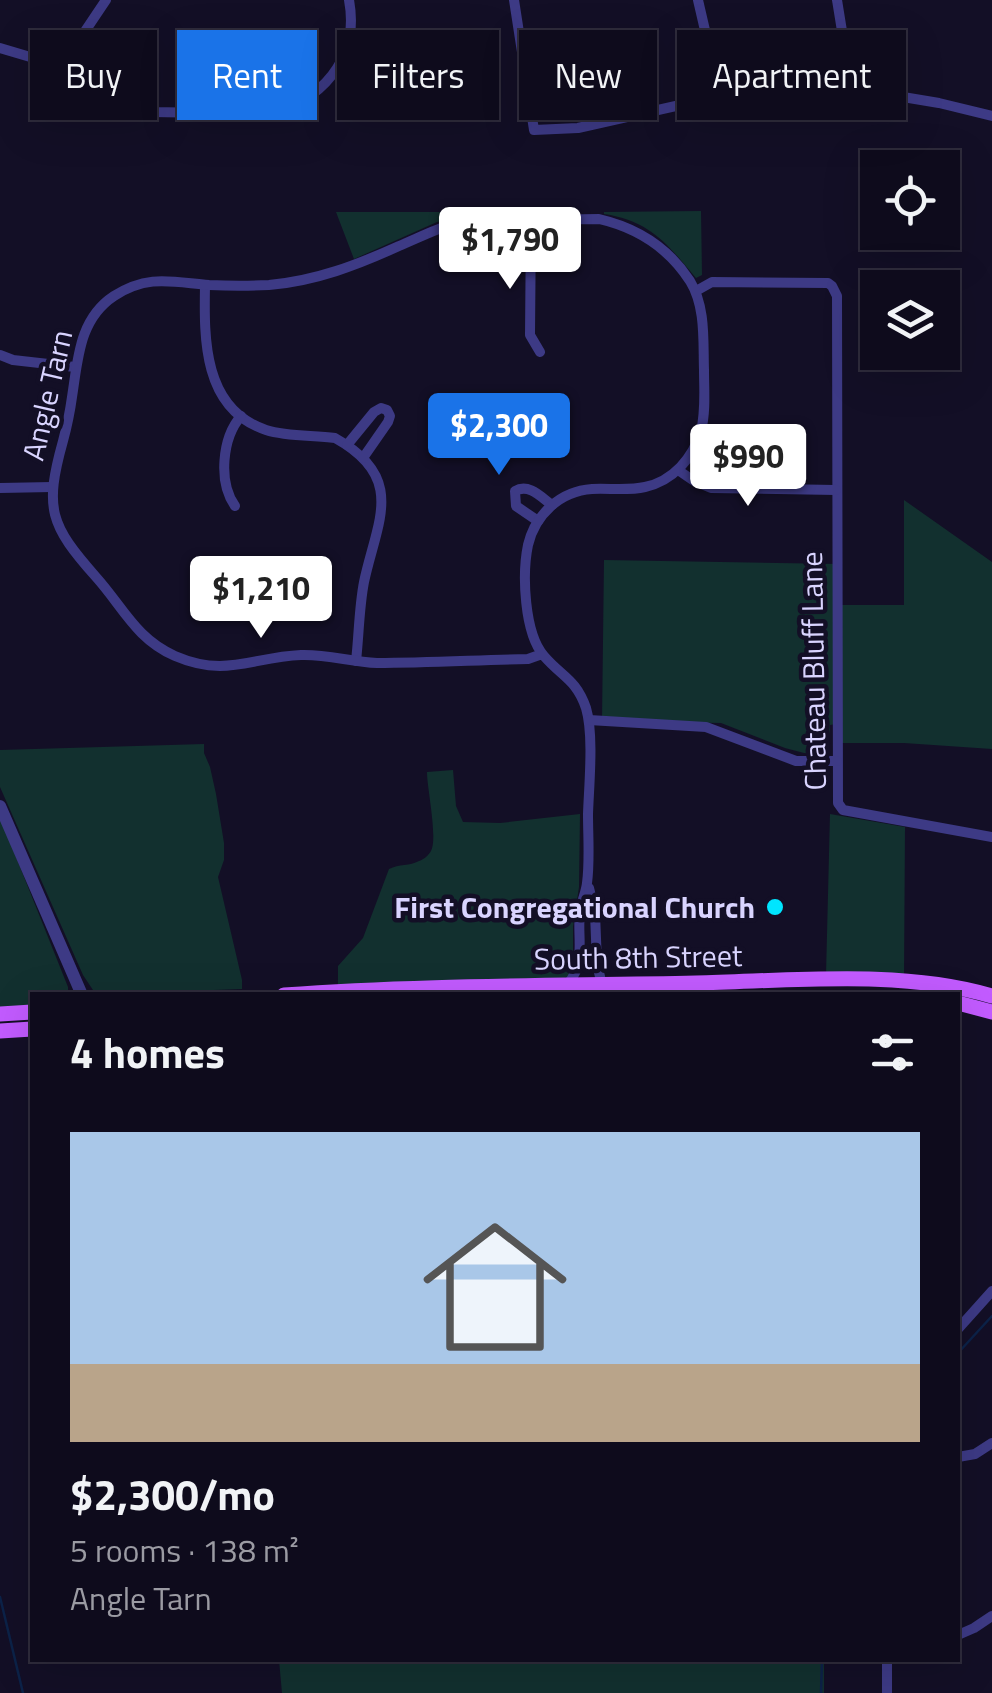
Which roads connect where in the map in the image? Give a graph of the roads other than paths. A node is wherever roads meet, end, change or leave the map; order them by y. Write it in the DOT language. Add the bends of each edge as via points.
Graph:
graph roads {
  1 [pos="106,0"];
  2 [pos="349,0"];
  3 [pos="514,0"];
  4 [pos="698,0"];
  5 [pos="836,0"];
  6 [pos="86,30"];
  7 [pos="705,30"];
  8 [pos="841,30"];
  9 [pos="0,48"];
  10 [pos="30,56"];
  11 [pos="906,98"];
  12 [pos="677,105"];
  13 [pos="157,112"];
  14 [pos="992,116"];
  15 [pos="530,220"];
  16 [pos="204,285"];
  17 [pos="696,291"];
  18 [pos="540,352"];
  19 [pos="0,355"];
  20 [pos="76,367"];
  21 [pos="240,416"];
  22 [pos="347,445"];
  23 [pos="363,458"];
  24 [pos="678,470"];
  25 [pos="52,486"];
  26 [pos="1,488"];
  27 [pos="836,490"];
  28 [pos="552,505"];
  29 [pos="235,506"];
  30 [pos="538,521"];
  31 [pos="542,654"];
  32 [pos="356,661"];
  33 [pos="589,720"];
  34 [pos="837,761"];
  35 [pos="0,806"];
  36 [pos="992,836"];
  37 [pos="588,882"];
  38 [pos="567,986"];
  39 [pos="602,990"];
  40 [pos="81,992"];
  41 [pos="378,992"];
  42 [pos="992,996"];
  43 [pos="960,1004"];
  44 [pos="30,1012"];
  45 [pos="992,1012"];
  46 [pos="0,1014"];
  47 [pos="30,1029"];
  48 [pos="0,1031"];
  49 [pos="992,1292"];
  50 [pos="960,1327"];
  51 [pos="992,1444"];
  52 [pos="960,1457"];
  53 [pos="992,1616"];
  54 [pos="960,1634"];
  55 [pos="887,1662"];
  56 [pos="886,1693"];
  1 -- 6 [label="street"];
  2 -- 13 [label="street" via="350,39 316,93 283,110"];
  3 -- 12 [label="street" via="534,130 578,128"];
  4 -- 7 [label="street"];
  5 -- 8 [label="street"];
  9 -- 10 [label="street"];
  11 -- 14 [label="street"];
  15 -- 16 [label="street, Angle Tarn" via="455,223 314,278"];
  15 -- 17 [label="street, Angle Tarn" via="599,218 632,229 666,251"];
  15 -- 18 [label="street" via="530,335"];
  16 -- 20 [label="street, Angle Tarn" via="152,281 117,294 89,322"];
  16 -- 21 [label="street" via="212,375"];
  17 -- 24 [label="street, Angle Tarn" via="704,334 704,415 694,451"];
  17 -- 27 [label="street, Chateau Bluff Lane" via="712,282 828,283 835,290"];
  19 -- 20 [label="street"];
  20 -- 25 [label="street, Angle Tarn"];
  21 -- 22 [label="street" via="264,429"];
  21 -- 29 [label="street" via="226,451 227,495"];
  22 -- 23 [label="street"];
  22 -- 23 [label="street" via="374,412 388,410 388,422"];
  23 -- 32 [label="street" via="378,483 382,508"];
  24 -- 27 [label="street" via="710,488"];
  24 -- 28 [label="street" via="648,486 589,489"];
  25 -- 26 [label="street"];
  25 -- 32 [label="street" via="57,524 78,557 133,627 172,655 218,668 299,655"];
  27 -- 34 [label="street, Chateau Bluff Lane"];
  28 -- 30 [label="street"];
  28 -- 30 [label="street" via="528,488 515,490 516,506"];
  30 -- 31 [label="street" via="529,544 526,596"];
  31 -- 32 [label="street"];
  31 -- 33 [label="street" via="570,678"];
  33 -- 34 [label="street" via="706,727 796,761"];
  33 -- 37 [label="street"];
  34 -- 36 [label="street, Chateau Bluff Lane" via="843,810"];
  35 -- 40 [label="street"];
  37 -- 38 [label="street" via="579,960"];
  37 -- 39 [label="street"];
  38 -- 39 [label="main road, South 8th Street"];
  38 -- 41 [label="main road, South 8th Street"];
  39 -- 42 [label="main road, South 8th Street" via="910,980"];
  43 -- 45 [label="main road"];
  44 -- 46 [label="main road"];
  47 -- 48 [label="main road"];
  49 -- 50 [label="street"];
  51 -- 52 [label="street"];
  53 -- 54 [label="street"];
  55 -- 56 [label="street"];
}
